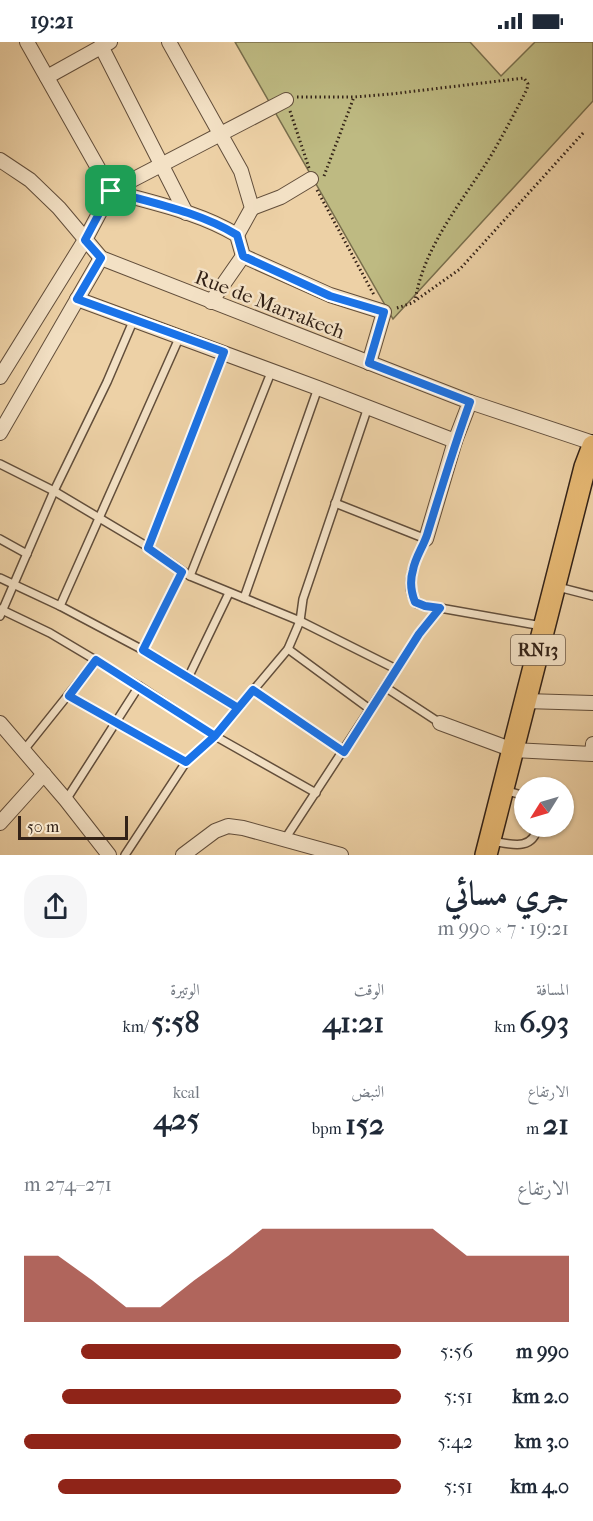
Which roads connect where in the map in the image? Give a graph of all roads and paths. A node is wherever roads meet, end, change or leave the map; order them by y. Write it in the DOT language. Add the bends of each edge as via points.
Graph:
graph roads {
  1 [pos="27,42"];
  2 [pos="169,42"];
  3 [pos="106,44"];
  4 [pos="47,77"];
  5 [pos="354,97"];
  6 [pos="286,100"];
  7 [pos="584,132"];
  8 [pos="220,135"];
  9 [pos="0,160"];
  10 [pos="163,165"];
  11 [pos="311,179"];
  12 [pos="111,191"];
  13 [pos="318,192"];
  14 [pos="252,208"];
  15 [pos="186,213"];
  16 [pos="237,235"];
  17 [pos="85,240"];
  18 [pos="243,256"];
  19 [pos="101,258"];
  20 [pos="77,299"];
  21 [pos="415,301"];
  22 [pos="211,302"];
  23 [pos="384,312"];
  24 [pos="134,319"];
  25 [pos="180,336"];
  26 [pos="224,352"];
  27 [pos="369,363"];
  28 [pos="272,370"];
  29 [pos="0,377"];
  30 [pos="318,388"];
  31 [pos="470,402"];
  32 [pos="368,408"];
  33 [pos="0,433"];
  34 [pos="455,441"];
  35 [pos="593,444"];
  36 [pos="0,464"];
  37 [pos="54,491"];
  38 [pos="335,503"];
  39 [pos="98,518"];
  40 [pos="0,539"];
  41 [pos="426,539"];
  42 [pos="148,548"];
  43 [pos="27,554"];
  44 [pos="182,572"];
  45 [pos="190,576"];
  46 [pos="0,578"];
  47 [pos="14,584"];
  48 [pos="555,586"];
  49 [pos="229,593"];
  50 [pos="593,596"];
  51 [pos="244,598"];
  52 [pos="60,606"];
  53 [pos="440,608"];
  54 [pos="1,612"];
  55 [pos="300,621"];
  56 [pos="544,626"];
  57 [pos="143,650"];
  58 [pos="288,650"];
  59 [pos="96,660"];
  60 [pos="396,669"];
  61 [pos="188,678"];
  62 [pos="139,686"];
  63 [pos="385,687"];
  64 [pos="253,690"];
  65 [pos="69,696"];
  66 [pos="525,701"];
  67 [pos="592,701"];
  68 [pos="238,708"];
  69 [pos="371,710"];
  70 [pos="114,722"];
  71 [pos="0,723"];
  72 [pos="440,723"];
  73 [pos="215,736"];
  74 [pos="24,750"];
  75 [pos="513,750"];
  76 [pos="593,751"];
  77 [pos="344,752"];
  78 [pos="186,762"];
  79 [pos="44,774"];
  80 [pos="502,790"];
  81 [pos="316,793"];
  82 [pos="514,793"];
  83 [pos="66,800"];
  84 [pos="0,823"];
  85 [pos="534,837"];
  86 [pos="285,839"];
  87 [pos="488,848"];
  88 [pos="323,853"];
  89 [pos="109,855"];
  90 [pos="125,855"];
  91 [pos="183,855"];
  92 [pos="341,855"];
  1 -- 4 [label="street"];
  2 -- 8 [label="street"];
  3 -- 4 [label="street"];
  3 -- 10 [label="street"];
  4 -- 12 [label="street"];
  5 -- 6 [label="path"];
  5 -- 13 [label="path"];
  5 -- 21 [label="path" via="524,78 528,84 491,155 442,230 419,280"];
  6 -- 8 [label="street"];
  6 -- 11 [label="path"];
  7 -- 21 [label="path" via="460,269"];
  8 -- 10 [label="street"];
  8 -- 14 [label="street" via="241,171"];
  9 -- 17 [label="street, Rue de Marrakech" via="30,180"];
  10 -- 12 [label="street"];
  10 -- 15 [label="street"];
  11 -- 13 [label="path"];
  11 -- 14 [label="street"];
  12 -- 15 [label="street"];
  12 -- 17 [label="street"];
  13 -- 23 [label="path"];
  14 -- 16 [label="street"];
  15 -- 16 [label="street"];
  16 -- 18 [label="street"];
  17 -- 19 [label="street, Rue de Marrakech"];
  17 -- 29 [label="street"];
  18 -- 22 [label="street"];
  18 -- 23 [label="street" via="330,296"];
  19 -- 20 [label="street"];
  19 -- 22 [label="street, Rue de Marrakech"];
  20 -- 24 [label="street"];
  20 -- 33 [label="street"];
  21 -- 23 [label="path"];
  22 -- 27 [label="street, Rue de Marrakech"];
  23 -- 27 [label="street"];
  24 -- 25 [label="street"];
  24 -- 37 [label="lane"];
  25 -- 26 [label="street"];
  25 -- 39 [label="lane"];
  26 -- 28 [label="street"];
  26 -- 42 [label="lane"];
  27 -- 31 [label="street, Rue de Marrakech"];
  28 -- 30 [label="street"];
  28 -- 45 [label="lane"];
  30 -- 32 [label="street"];
  30 -- 51 [label="lane"];
  31 -- 34 [label="street"];
  31 -- 35 [label="street, Rue de Marrakech"];
  32 -- 34 [label="street"];
  32 -- 38 [label="lane"];
  34 -- 41 [label="street"];
  35 -- 48 [label="main road, RN13"];
  36 -- 37 [label="lane"];
  37 -- 39 [label="lane"];
  37 -- 43 [label="lane"];
  38 -- 41 [label="lane"];
  38 -- 55 [label="lane" via="303,599"];
  39 -- 42 [label="lane"];
  39 -- 52 [label="lane"];
  40 -- 43 [label="lane"];
  41 -- 53 [label="lane" via="413,567 413,598 417,604"];
  42 -- 44 [label="lane"];
  43 -- 47 [label="lane"];
  44 -- 45 [label="lane"];
  44 -- 57 [label="lane"];
  45 -- 49 [label="lane"];
  46 -- 47 [label="lane"];
  47 -- 52 [label="lane"];
  47 -- 54 [label="lane"];
  48 -- 50 [label="lane"];
  48 -- 56 [label="main road, RN13"];
  49 -- 51 [label="lane"];
  49 -- 61 [label="lane"];
  51 -- 55 [label="lane"];
  52 -- 57 [label="lane"];
  53 -- 56 [label="lane"];
  53 -- 60 [label="lane"];
  54 -- 59 [label="lane" via="50,633"];
  55 -- 58 [label="lane"];
  55 -- 60 [label="lane"];
  56 -- 66 [label="main road, RN13"];
  57 -- 61 [label="lane"];
  58 -- 64 [label="lane"];
  58 -- 69 [label="lane"];
  59 -- 62 [label="lane"];
  59 -- 65 [label="lane"];
  60 -- 63 [label="lane"];
  61 -- 68 [label="lane"];
  62 -- 70 [label="lane"];
  62 -- 73 [label="lane"];
  63 -- 69 [label="lane"];
  63 -- 72 [label="lane"];
  64 -- 68 [label="lane"];
  64 -- 77 [label="lane"];
  65 -- 70 [label="lane"];
  65 -- 74 [label="lane"];
  66 -- 67 [label="street"];
  66 -- 75 [label="main road, RN13"];
  68 -- 73 [label="lane"];
  69 -- 77 [label="lane"];
  70 -- 78 [label="lane"];
  70 -- 83 [label="lane"];
  71 -- 74 [label="street"];
  72 -- 75 [label="street"];
  73 -- 78 [label="lane"];
  73 -- 81 [label="lane"];
  74 -- 79 [label="street"];
  75 -- 76 [label="street"];
  75 -- 80 [label="main road, RN13"];
  77 -- 81 [label="lane"];
  78 -- 90 [label="lane"];
  79 -- 83 [label="street"];
  79 -- 84 [label="street"];
  80 -- 82 [label="lane"];
  80 -- 87 [label="main road, RN13"];
  81 -- 86 [label="lane"];
  83 -- 89 [label="street"];
  85 -- 87 [label="lane" via="519,845"];
  86 -- 88 [label="street"];
  86 -- 91 [label="street" via="228,826"];
  88 -- 92 [label="street"];
}
